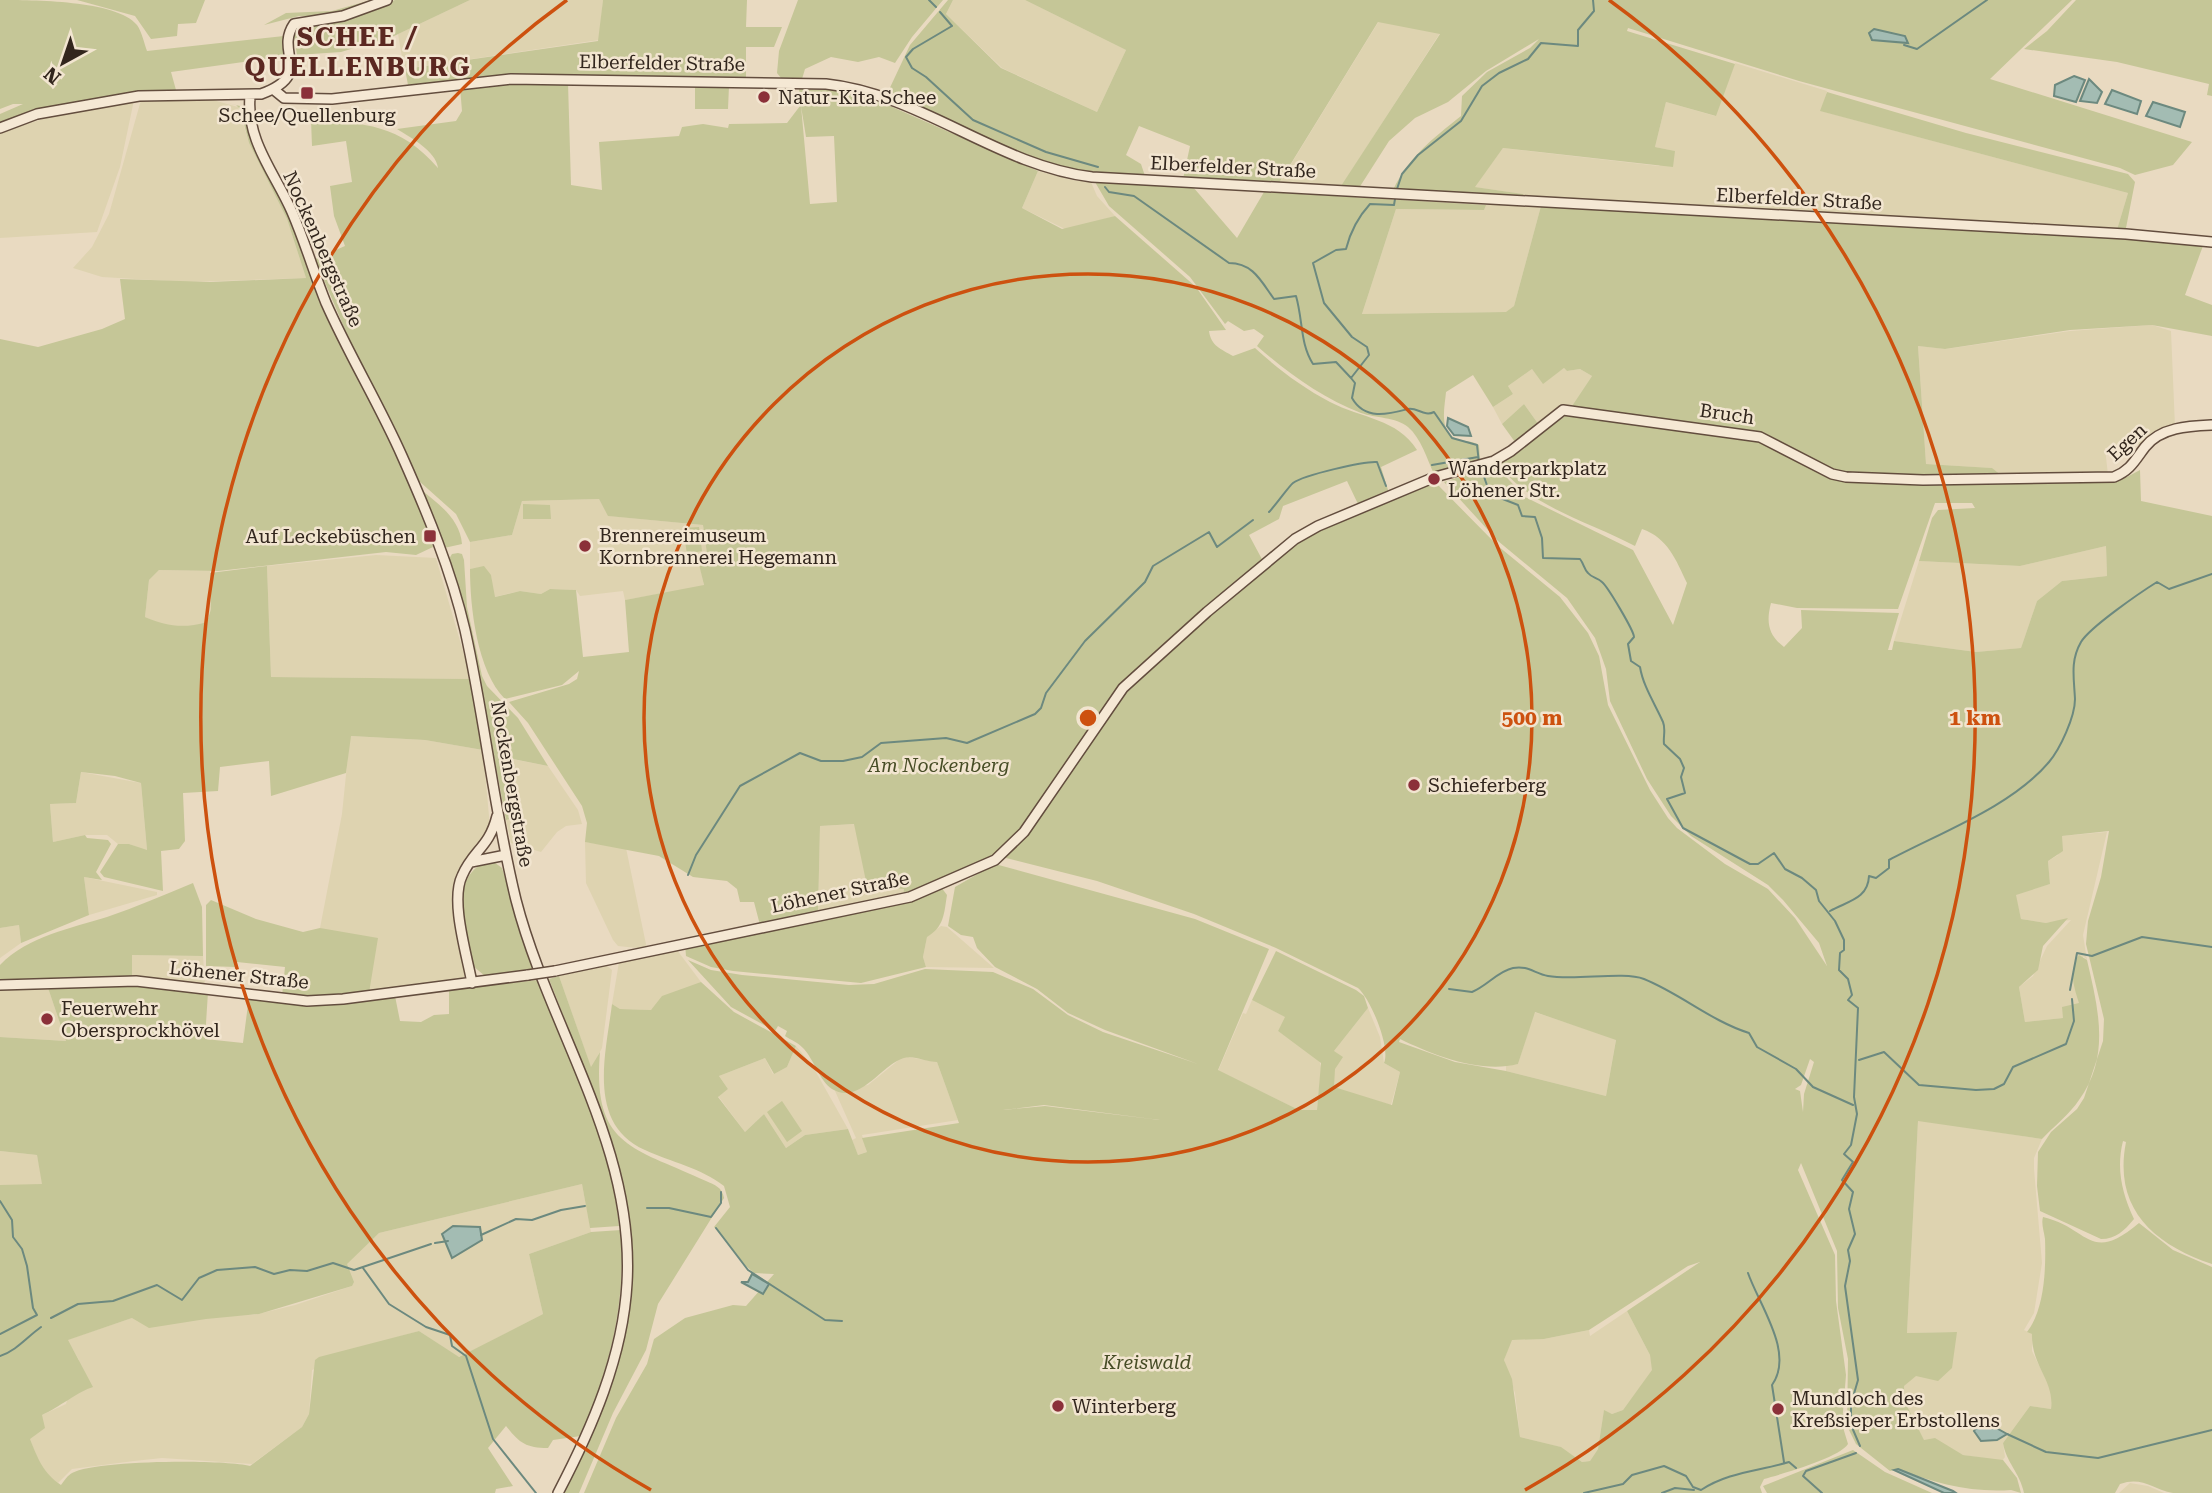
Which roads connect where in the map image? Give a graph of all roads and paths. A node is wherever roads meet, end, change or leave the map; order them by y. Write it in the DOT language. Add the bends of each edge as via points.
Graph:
graph roads {
  1 [pos="387,0"];
  2 [pos="273,89"];
  3 [pos="250,96"];
  4 [pos="0,128"];
  5 [pos="2212,243"];
  6 [pos="2212,425"];
  7 [pos="1435,477"];
  8 [pos="2066,477"];
  9 [pos="498,810"];
  10 [pos="484,848"];
  11 [pos="505,850"];
  12 [pos="471,862"];
  13 [pos="472,983"];
  14 [pos="0,985"];
  15 [pos="558,1493"];
  1 -- 2 [label="main road" via="343,16 296,23 289,36 289,77"];
  2 -- 3 [label="main road"];
  2 -- 5 [label="main road, Elberfelder Straße" via="284,98 317,99 511,79 815,83 872,93 1039,165 1085,176 2126,234"];
  3 -- 4 [label="main road" via="139,96 37,114"];
  3 -- 9 [label="main road, Nockenbergstraße" via="254,139 292,212 326,302 401,453 442,552 470,650"];
  6 -- 8 [label="main road, Egen" via="2160,434 2146,445 2133,466 2114,477"];
  7 -- 8 [label="main road, Bruch" via="1511,451 1563,410 1571,409 1760,437 1846,477"];
  7 -- 13 [label="main road, Löhener Straße, bridge" via="1295,539 1207,612 1123,688 1024,832 995,860 910,897 555,971"];
  9 -- 10 [label="main road"];
  9 -- 11 [label="main road, Nockenbergstraße"];
  10 -- 11 [label="main road"];
  10 -- 12 [label="main road"];
  11 -- 12 [label="main road"];
  11 -- 15 [label="main road, Nockenbergstraße" via="524,925 602,1126 625,1233 627,1283 608,1380"];
  12 -- 13 [label="main road" via="457,890"];
  13 -- 14 [label="main road, Löhener Straße" via="307,1001 136,981"];
}
